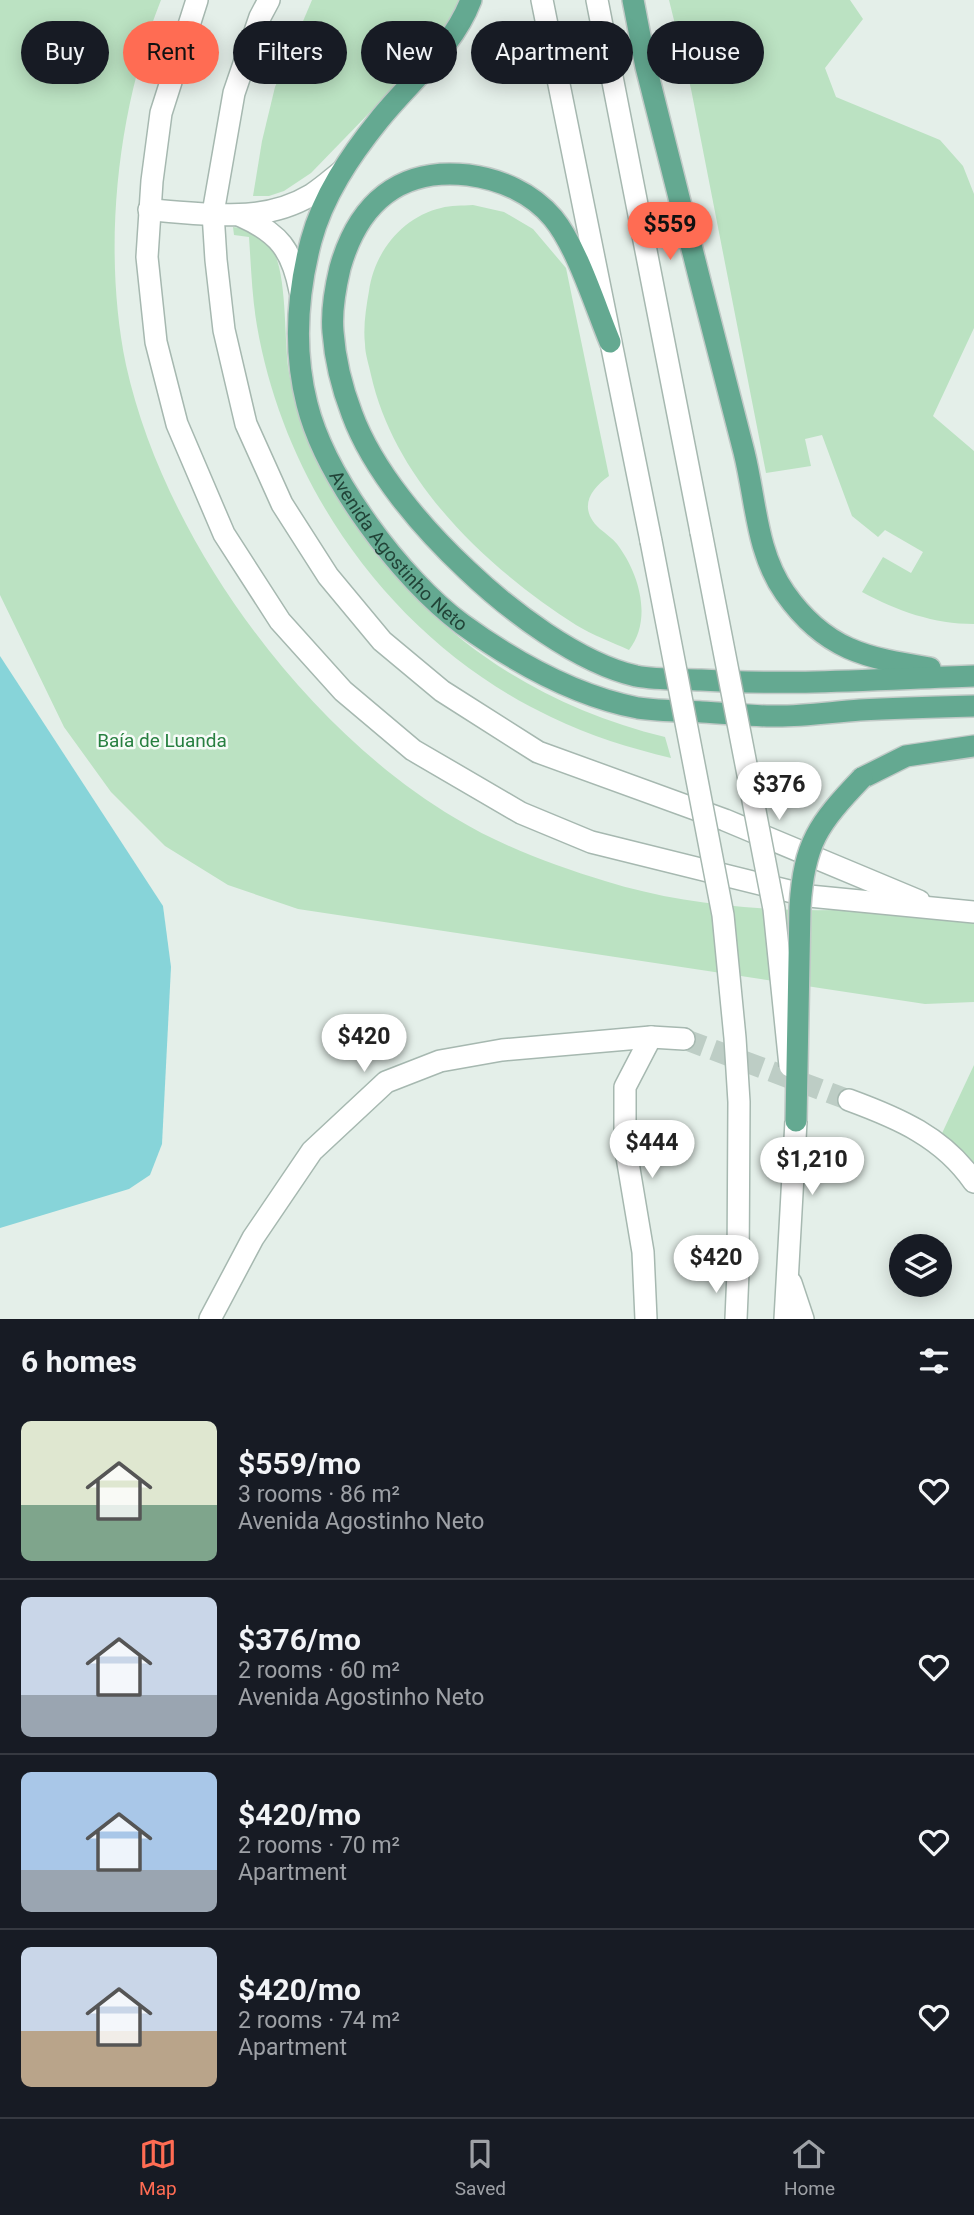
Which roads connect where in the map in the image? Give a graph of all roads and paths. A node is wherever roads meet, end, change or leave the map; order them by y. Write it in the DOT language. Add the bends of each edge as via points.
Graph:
graph roads {
  1 [pos="197,0"];
  2 [pos="269,0"];
  3 [pos="471,0"];
  4 [pos="542,0"];
  5 [pos="597,0"];
  6 [pos="633,0"];
  7 [pos="344,170"];
  8 [pos="149,210"];
  9 [pos="212,213"];
  10 [pos="241,216"];
  11 [pos="300,291"];
  12 [pos="610,342"];
  13 [pos="974,675"];
  14 [pos="974,706"];
  15 [pos="974,746"];
  16 [pos="937,908"];
  17 [pos="974,912"];
  18 [pos="651,1037"];
  19 [pos="684,1039"];
  20 [pos="849,1100"];
  21 [pos="796,1121"];
  22 [pos="974,1182"];
  23 [pos="788,1271"];
  24 [pos="210,1319"];
  25 [pos="646,1319"];
  26 [pos="736,1319"];
  27 [pos="785,1319"];
  28 [pos="803,1319"];
  1 -- 8 [label="street" via="161,113"];
  2 -- 9 [label="street" via="234,93"];
  3 -- 7 [label="main road, Avenida Agostinho Neto" via="447,42 379,120"];
  4 -- 12 [label="street"];
  5 -- 21 [label="street, bridge" via="774,909"];
  6 -- 13 [label="main road" via="770,567 804,617 840,646 887,662"];
  7 -- 10 [label="street" via="312,195 265,213"];
  7 -- 11 [label="main road, Avenida Agostinho Neto" via="315,228"];
  8 -- 9 [label="street"];
  8 -- 16 [label="street" via="147,257 156,342 177,424 224,534 280,621 343,691 413,750 521,813 591,842 809,896"];
  9 -- 10 [label="street"];
  9 -- 16 [label="street" via="224,330 246,424 282,505 328,576 383,641 442,691 538,752 725,820"];
  10 -- 11 [label="street" via="262,225 286,249"];
  11 -- 14 [label="main road, Avenida Agostinho Neto" via="297,349 306,403 319,442 340,481 361,514 421,586 460,622 511,655 559,681 641,708 774,716"];
  12 -- 13 [label="main road" via="566,235 535,200 497,182 455,174 429,174 407,181 363,216 348,240 334,290 332,330 352,416 377,465 444,549 522,617 564,645 637,676 761,684"];
  12 -- 26 [label="street, bridge" via="723,915 739,1102"];
  15 -- 21 [label="main road, bridge" via="906,756 862,778 832,809 807,852 800,907"];
  16 -- 17 [label="street"];
  18 -- 19 [label="street"];
  18 -- 24 [label="street" via="502,1050 440,1061 386,1082 312,1151 253,1238"];
  18 -- 25 [label="street" via="625,1087 625,1145 643,1252"];
  20 -- 22 [label="street" via="911,1124 964,1167"];
  21 -- 23 [label="street"];
  23 -- 27 [label="street"];
  23 -- 28 [label="street"];
}
